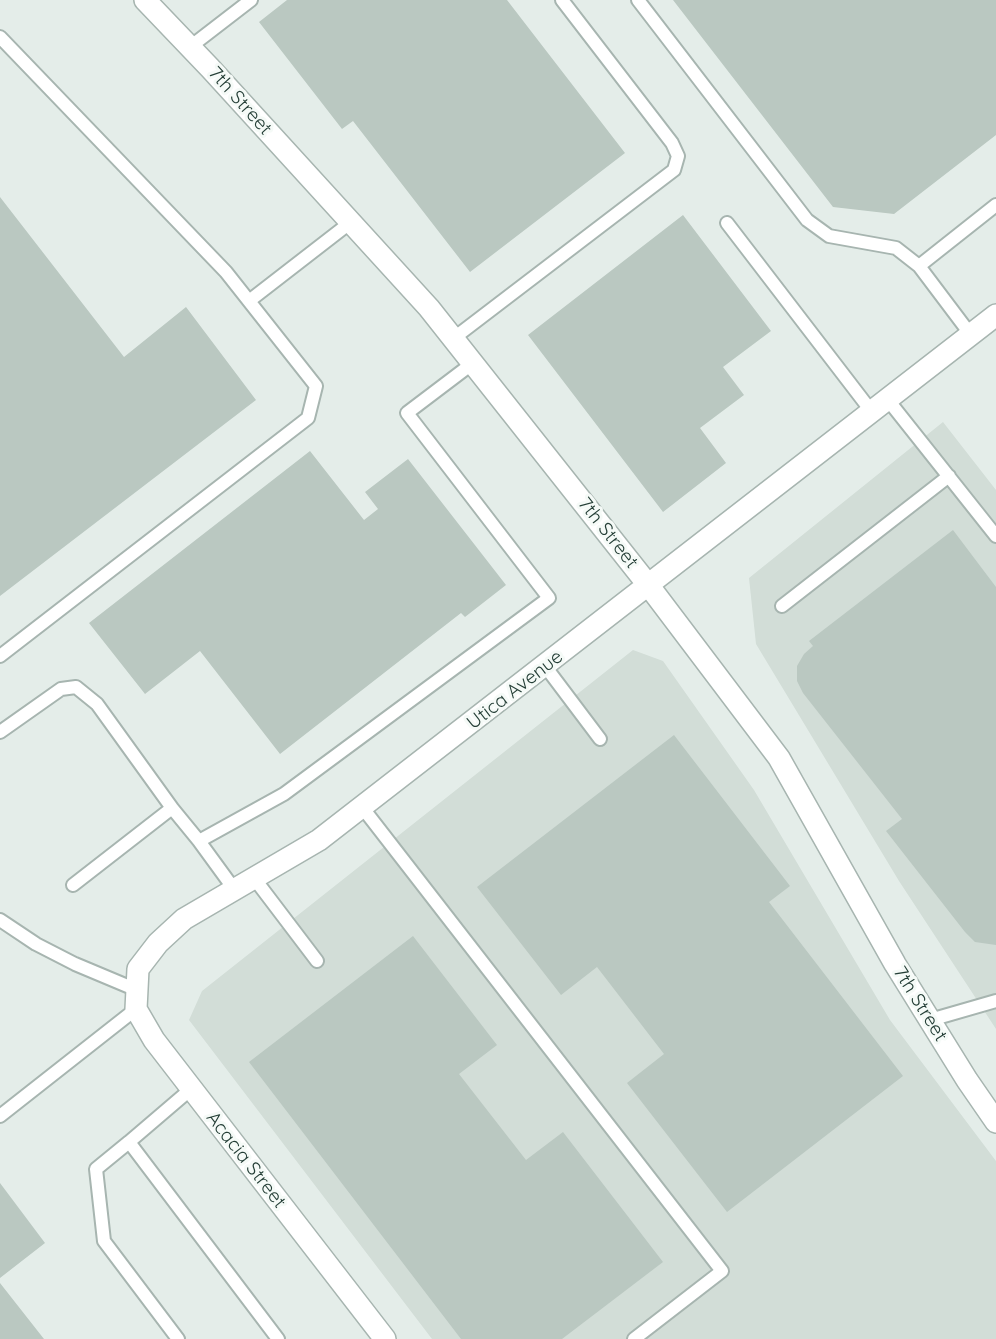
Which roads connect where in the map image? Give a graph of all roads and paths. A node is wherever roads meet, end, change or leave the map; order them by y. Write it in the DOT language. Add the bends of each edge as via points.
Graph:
graph roads {
  1 [pos="145,0"];
  2 [pos="251,0"];
  3 [pos="562,0"];
  4 [pos="638,0"];
  5 [pos="0,37"];
  6 [pos="190,47"];
  7 [pos="996,205"];
  8 [pos="351,222"];
  9 [pos="727,223"];
  10 [pos="919,266"];
  11 [pos="250,301"];
  12 [pos="996,315"];
  13 [pos="971,335"];
  14 [pos="454,338"];
  15 [pos="473,363"];
  16 [pos="880,406"];
  17 [pos="949,476"];
  18 [pos="996,536"];
  19 [pos="649,586"];
  20 [pos="782,606"];
  21 [pos="0,656"];
  22 [pos="545,666"];
  23 [pos="0,732"];
  24 [pos="600,739"];
  25 [pos="362,807"];
  26 [pos="172,808"];
  27 [pos="199,841"];
  28 [pos="254,878"];
  29 [pos="73,885"];
  30 [pos="234,890"];
  31 [pos="0,920"];
  32 [pos="317,961"];
  33 [pos="137,989"];
  34 [pos="996,1001"];
  35 [pos="930,1020"];
  36 [pos="191,1089"];
  37 [pos="0,1116"];
  38 [pos="996,1122"];
  39 [pos="129,1142"];
  40 [pos="178,1339"];
  41 [pos="278,1339"];
  42 [pos="385,1339"];
  43 [pos="634,1339"];
  1 -- 6 [label="street, 7th Street"];
  2 -- 6 [label="lane"];
  3 -- 14 [label="lane" via="672,143 678,156 674,170"];
  4 -- 10 [label="lane" via="807,220 829,236 895,248"];
  5 -- 11 [label="lane"];
  6 -- 8 [label="street, 7th Street"];
  7 -- 10 [label="lane"];
  8 -- 11 [label="lane"];
  8 -- 14 [label="street, 7th Street"];
  9 -- 16 [label="lane"];
  10 -- 13 [label="lane"];
  11 -- 21 [label="lane" via="316,386 308,418"];
  12 -- 13 [label="street, Utica Avenue"];
  13 -- 16 [label="street, Utica Avenue"];
  14 -- 15 [label="street, 7th Street"];
  15 -- 19 [label="street, 7th Street"];
  15 -- 27 [label="lane" via="407,413 549,598 284,794"];
  16 -- 17 [label="lane"];
  16 -- 19 [label="street, Utica Avenue"];
  17 -- 18 [label="lane"];
  17 -- 20 [label="lane"];
  19 -- 22 [label="street, Utica Avenue"];
  19 -- 35 [label="street, 7th Street" via="779,758"];
  22 -- 24 [label="lane"];
  22 -- 25 [label="street, Utica Avenue"];
  23 -- 26 [label="lane" via="61,689 76,687 97,704"];
  25 -- 28 [label="street, Utica Avenue" via="319,840"];
  25 -- 43 [label="lane" via="722,1271"];
  26 -- 27 [label="lane"];
  26 -- 29 [label="lane"];
  27 -- 30 [label="lane"];
  28 -- 30 [label="street, Utica Avenue"];
  28 -- 32 [label="lane"];
  30 -- 33 [label="street, Utica Avenue" via="184,919 158,943"];
  31 -- 33 [label="lane" via="46,949"];
  33 -- 36 [label="street, Acacia Street" via="154,1040"];
  33 -- 37 [label="lane"];
  34 -- 35 [label="lane"];
  35 -- 38 [label="street, 7th Street"];
  36 -- 39 [label="lane"];
  36 -- 42 [label="street, Acacia Street"];
  39 -- 40 [label="lane" via="96,1169 104,1241"];
  39 -- 41 [label="lane"];
}
